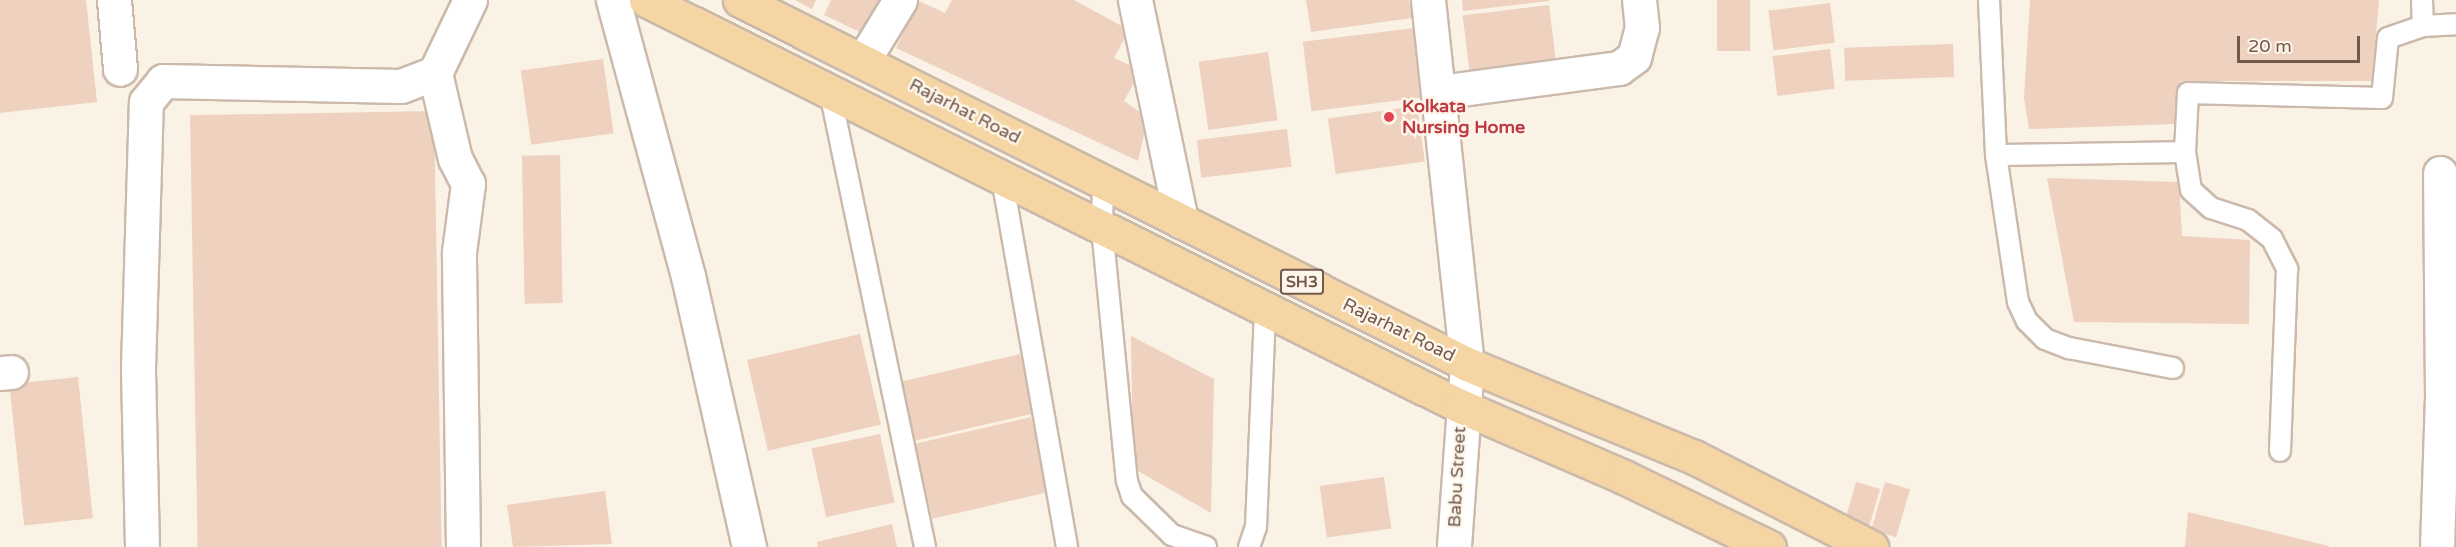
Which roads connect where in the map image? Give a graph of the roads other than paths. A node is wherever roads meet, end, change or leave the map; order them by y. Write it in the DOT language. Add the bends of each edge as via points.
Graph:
graph roads {
  1 [pos="114,0"];
  2 [pos="470,0"];
  3 [pos="613,0"];
  4 [pos="646,0"];
  5 [pos="740,0"];
  6 [pos="900,0"];
  7 [pos="1135,0"];
  8 [pos="1428,0"];
  9 [pos="1639,0"];
  10 [pos="1989,0"];
  11 [pos="2422,0"];
  12 [pos="2456,24"];
  13 [pos="2423,26"];
  14 [pos="864,59"];
  15 [pos="120,69"];
  16 [pos="435,73"];
  17 [pos="830,92"];
  18 [pos="1439,92"];
  19 [pos="2185,152"];
  20 [pos="1996,155"];
  21 [pos="2440,173"];
  22 [pos="1002,178"];
  23 [pos="1103,182"];
  24 [pos="1181,221"];
  25 [pos="1102,228"];
  26 [pos="1265,309"];
  27 [pos="1467,364"];
  28 [pos="2173,368"];
  29 [pos="1460,406"];
  30 [pos="2280,451"];
  31 [pos="142,547"];
  32 [pos="463,547"];
  33 [pos="749,547"];
  34 [pos="925,547"];
  35 [pos="1067,547"];
  36 [pos="1206,547"];
  37 [pos="1249,547"];
  38 [pos="1454,547"];
  39 [pos="1769,547"];
  40 [pos="1871,547"];
  41 [pos="2437,547"];
  1 -- 15 [label="street"];
  2 -- 16 [label="street"];
  3 -- 33 [label="street" via="688,276"];
  4 -- 17 [label="main road, SH3"];
  5 -- 14 [label="main road, Rajarhat Road / SH3"];
  6 -- 14 [label="street"];
  7 -- 24 [label="street"];
  8 -- 18 [label="street, Babu Street"];
  9 -- 18 [label="street" via="1642,28 1634,57 1619,68"];
  10 -- 20 [label="lane"];
  11 -- 13 [label="lane"];
  12 -- 13 [label="lane"];
  13 -- 19 [label="lane" via="2388,38 2382,98 2188,93"];
  14 -- 23 [label="main road, Rajarhat Road / SH3"];
  16 -- 31 [label="street" via="401,86 163,81 146,102 138,368"];
  16 -- 32 [label="street" via="455,159 468,184 459,252"];
  17 -- 22 [label="main road, SH3"];
  17 -- 34 [label="lane"];
  18 -- 27 [label="street, Babu Street"];
  19 -- 20 [label="lane"];
  19 -- 30 [label="lane" via="2191,190 2211,208 2247,220 2271,239 2287,269"];
  20 -- 28 [label="lane" via="2018,302 2027,321 2045,339 2069,348"];
  21 -- 41 [label="street" via="2442,395"];
  22 -- 25 [label="main road, SH3"];
  22 -- 35 [label="lane"];
  23 -- 24 [label="main road, Rajarhat Road / SH3"];
  23 -- 25 [label="lane"];
  24 -- 27 [label="main road, Rajarhat Road / SH3"];
  25 -- 26 [label="main road, SH3"];
  25 -- 36 [label="lane" via="1130,488 1172,535"];
  26 -- 29 [label="main road, SH3"];
  26 -- 37 [label="lane" via="1256,527"];
  27 -- 29 [label="street, Babu Street"];
  27 -- 40 [label="main road, Rajarhat Road / SH3" via="1694,457"];
  29 -- 38 [label="street, Babu Street"];
  29 -- 39 [label="main road, SH3" via="1624,477"];
}
